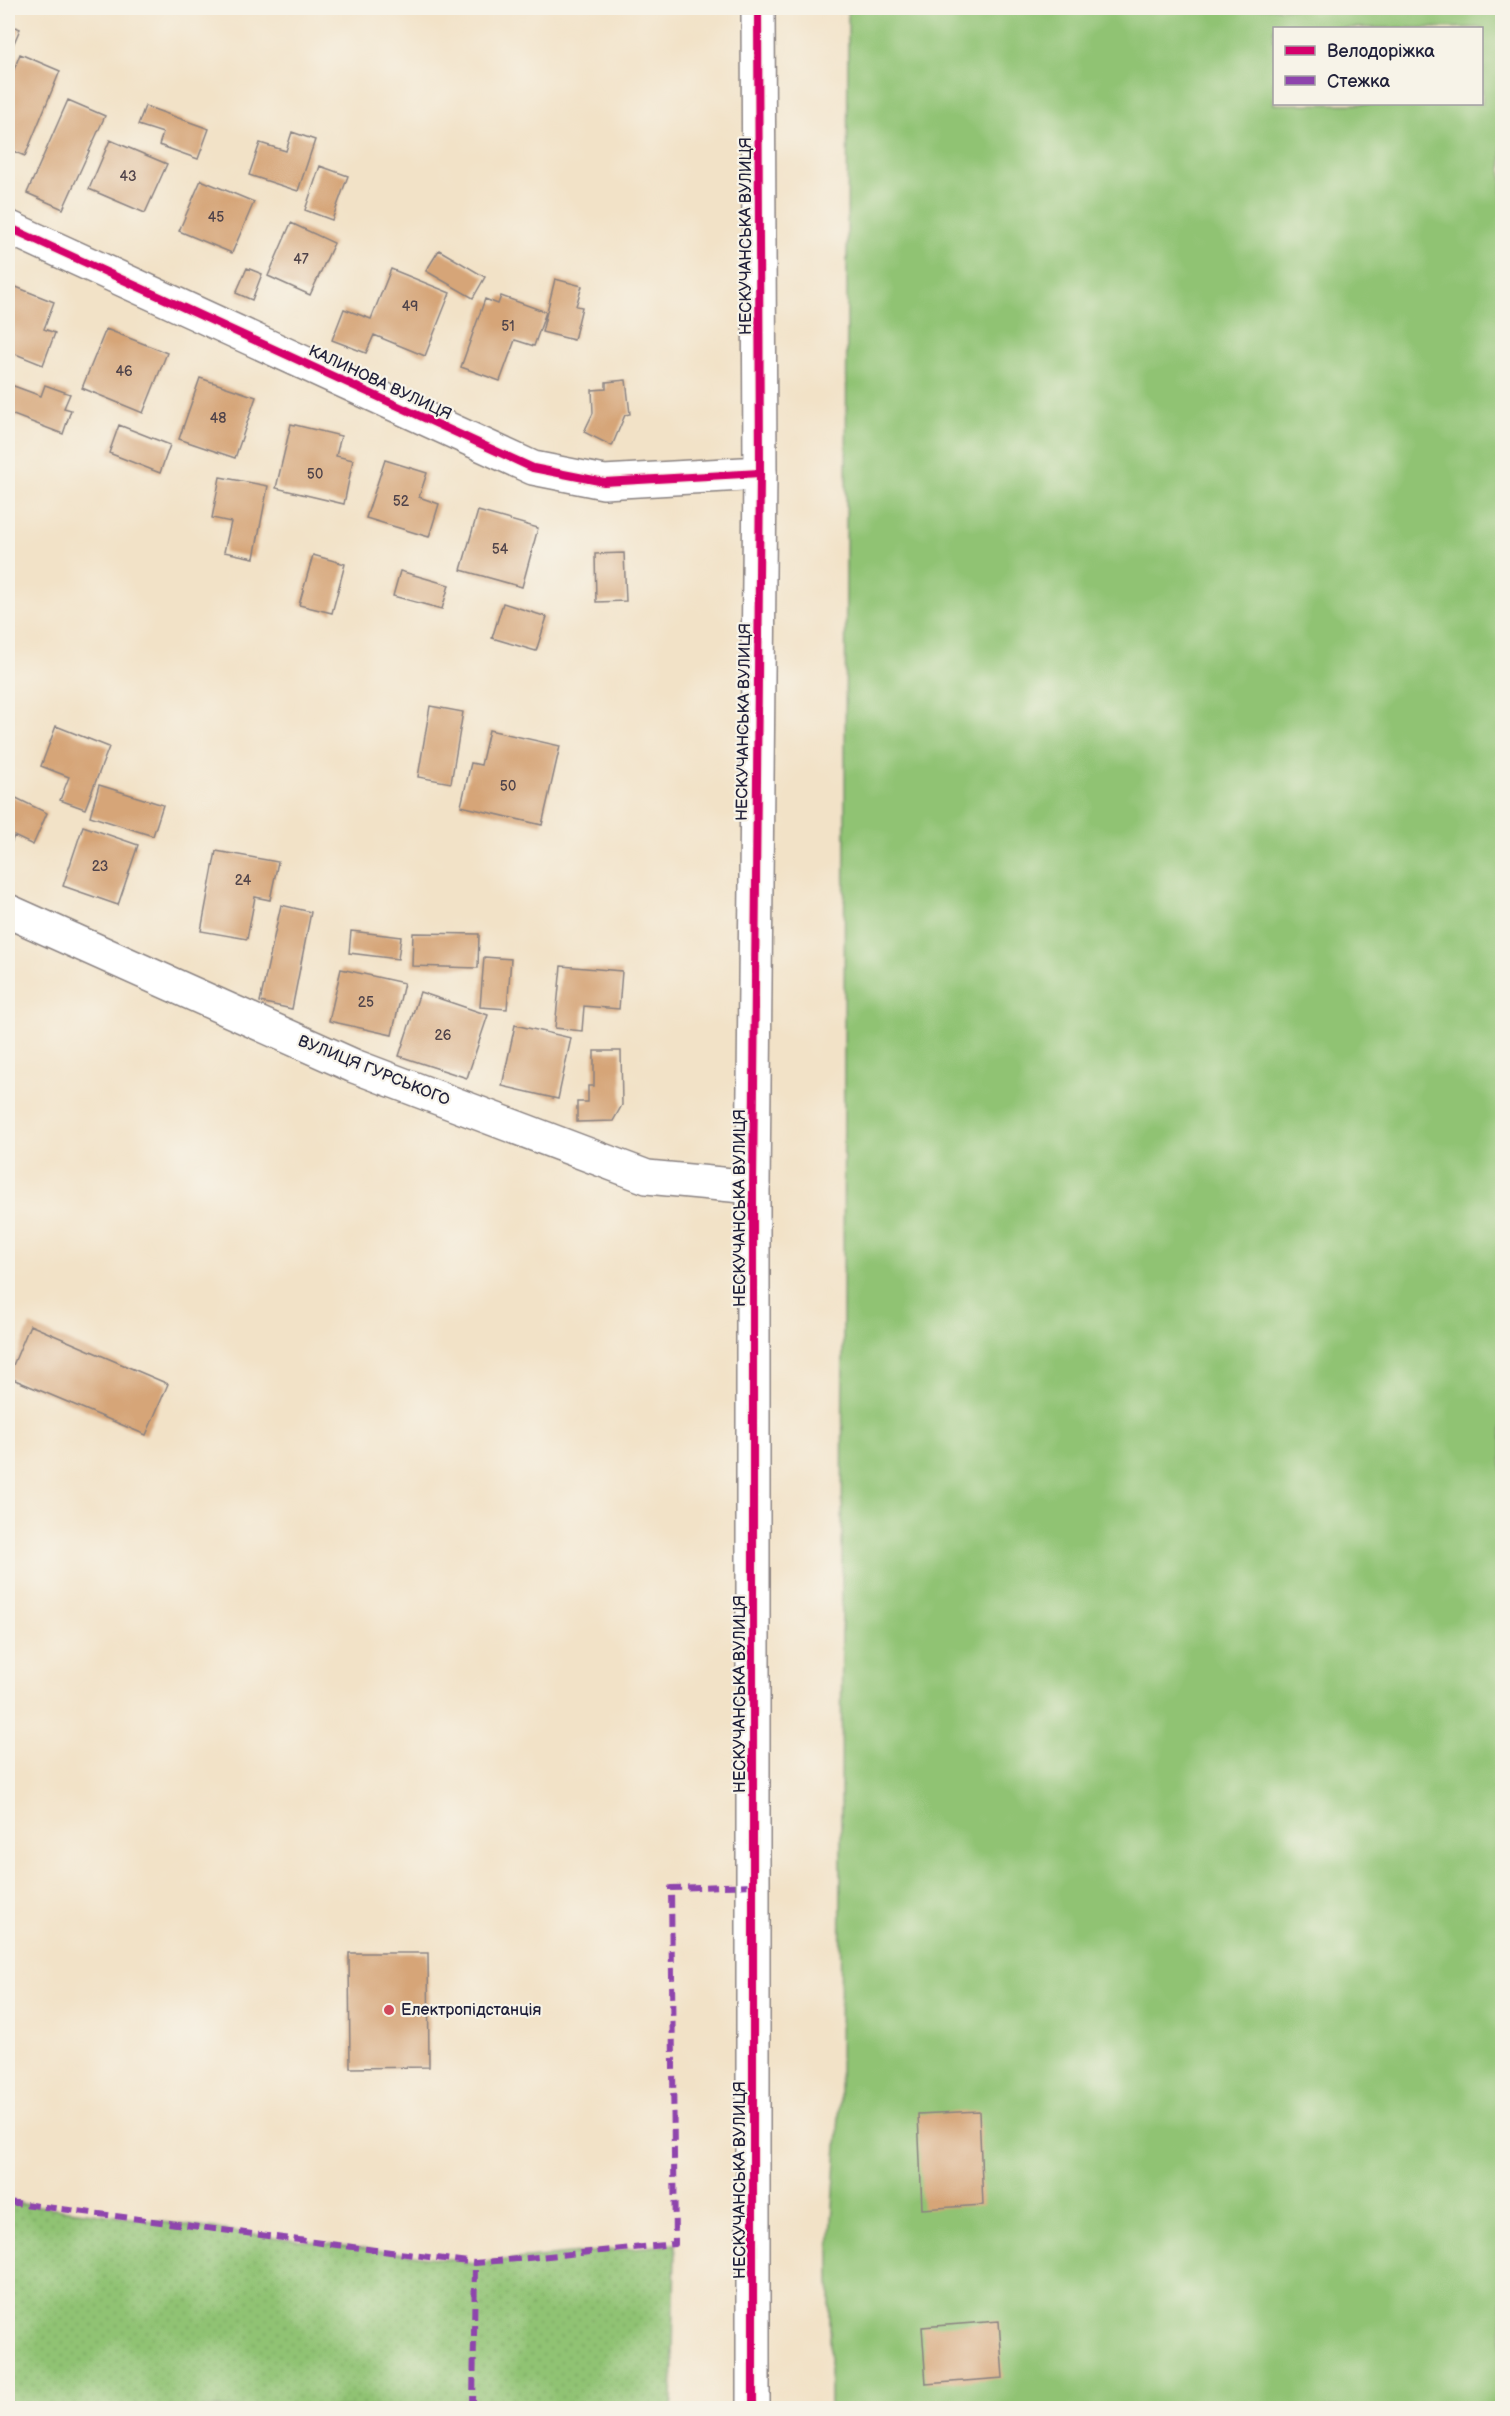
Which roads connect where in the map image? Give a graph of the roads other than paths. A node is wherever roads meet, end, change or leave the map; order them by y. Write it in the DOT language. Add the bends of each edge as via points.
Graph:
graph roads {
  1 [pos="758,8"];
  2 [pos="8,227"];
  3 [pos="760,473"];
  4 [pos="8,911"];
  5 [pos="753,1187"];
  6 [pos="753,2409"];
  1 -- 3 [label="street, НЕСКУЧАНСЬКА ВУЛИЦЯ"];
  2 -- 3 [label="street, КАЛИНОВА ВУЛИЦЯ" via="533,468 604,482"];
  3 -- 5 [label="street, НЕСКУЧАНСЬКА ВУЛИЦЯ"];
  4 -- 5 [label="street, ВУЛИЦЯ ГУРСЬКОГО" via="354,1066 636,1172"];
  5 -- 6 [label="street, НЕСКУЧАНСЬКА ВУЛИЦЯ"];
}
